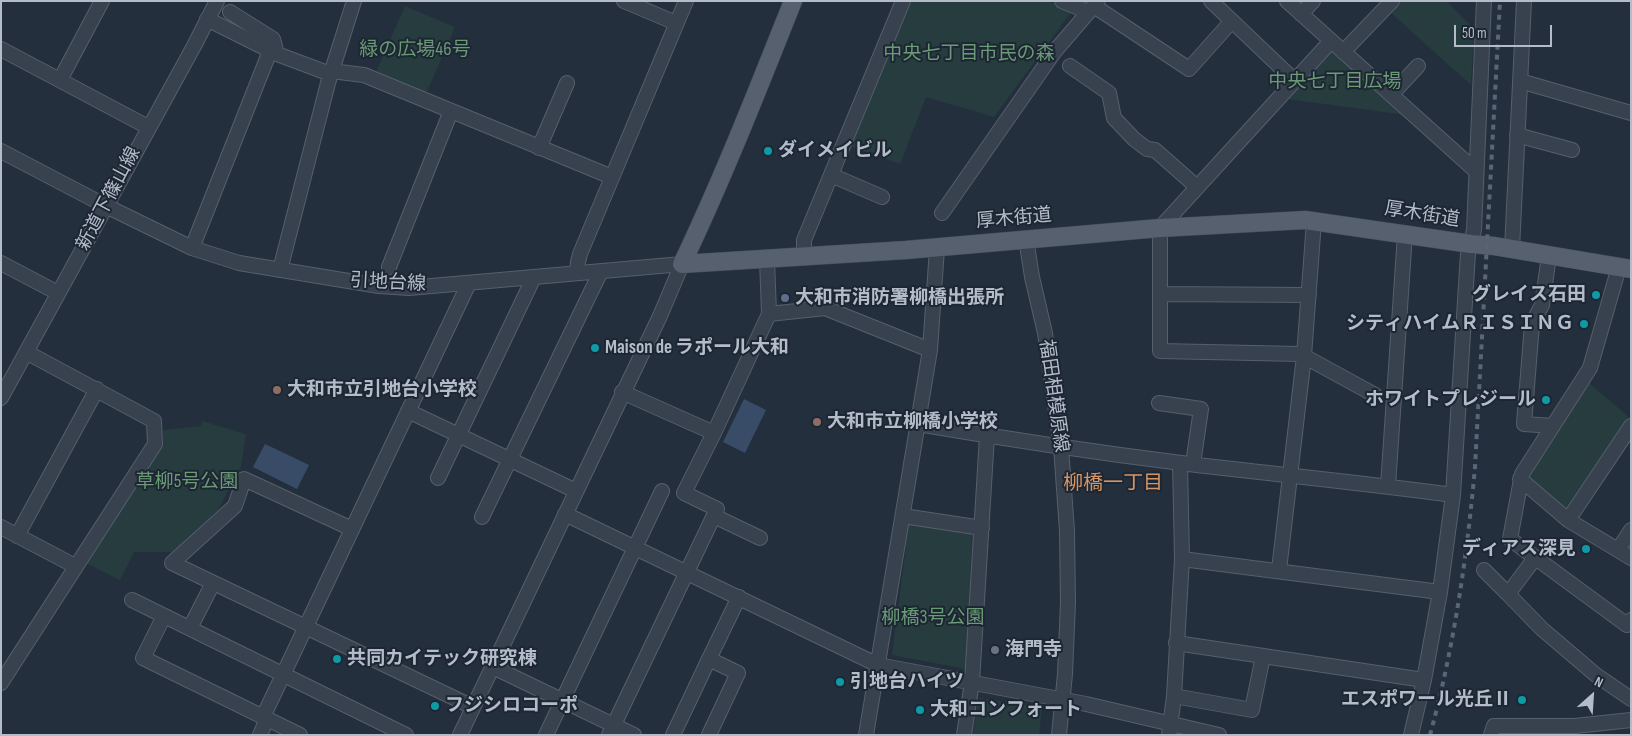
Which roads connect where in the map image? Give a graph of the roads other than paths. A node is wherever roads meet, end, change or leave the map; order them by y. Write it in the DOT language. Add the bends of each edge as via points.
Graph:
graph roads {
  1 [pos="102,1"];
  2 [pos="217,1"];
  3 [pos="354,1"];
  4 [pos="624,1"];
  5 [pos="686,1"];
  6 [pos="793,1"];
  7 [pos="903,1"];
  8 [pos="1062,1"];
  9 [pos="1211,1"];
  10 [pos="1287,1"];
  11 [pos="1313,1"];
  12 [pos="1392,1"];
  13 [pos="1484,1"];
  14 [pos="1524,1"];
  15 [pos="1093,6"];
  16 [pos="230,12"];
  17 [pos="1301,14"];
  18 [pos="207,19"];
  19 [pos="1231,22"];
  20 [pos="676,23"];
  21 [pos="1331,41"];
  22 [pos="1,49"];
  23 [pos="1343,52"];
  24 [pos="273,53"];
  25 [pos="1070,66"];
  26 [pos="1418,66"];
  27 [pos="331,71"];
  28 [pos="60,80"];
  29 [pos="1295,81"];
  30 [pos="1520,81"];
  31 [pos="567,83"];
  32 [pos="1391,95"];
  33 [pos="451,111"];
  34 [pos="1631,113"];
  35 [pos="148,127"];
  36 [pos="1517,134"];
  37 [pos="539,148"];
  38 [pos="1,150"];
  39 [pos="1572,150"];
  40 [pos="1476,171"];
  41 [pos="831,175"];
  42 [pos="612,178"];
  43 [pos="1197,187"];
  44 [pos="882,197"];
  45 [pos="106,206"];
  46 [pos="942,213"];
  47 [pos="1314,221"];
  48 [pos="1160,228"];
  49 [pos="1404,234"];
  50 [pos="1026,239"];
  51 [pos="1470,244"];
  52 [pos="192,248"];
  53 [pos="937,248"];
  54 [pos="1512,249"];
  55 [pos="1549,256"];
  56 [pos="804,257"];
  57 [pos="767,259"];
  58 [pos="1,263"];
  59 [pos="682,264"];
  60 [pos="389,267"];
  61 [pos="1625,268"];
  62 [pos="280,270"];
  63 [pos="601,271"];
  64 [pos="577,272"];
  65 [pos="534,277"];
  66 [pos="469,283"];
  67 [pos="58,293"];
  68 [pos="1160,294"];
  69 [pos="1309,295"];
  70 [pos="769,314"];
  71 [pos="930,350"];
  72 [pos="26,352"];
  73 [pos="1304,356"];
  74 [pos="97,389"];
  75 [pos="622,392"];
  76 [pos="1375,395"];
  77 [pos="1,398"];
  78 [pos="1159,404"];
  79 [pos="408,411"];
  80 [pos="918,424"];
  81 [pos="1553,426"];
  82 [pos="1631,426"];
  83 [pos="714,434"];
  84 [pos="458,435"];
  85 [pos="987,436"];
  86 [pos="1061,447"];
  87 [pos="510,460"];
  88 [pos="1187,464"];
  89 [pos="1291,475"];
  90 [pos="438,478"];
  91 [pos="1520,480"];
  92 [pos="1388,486"];
  93 [pos="576,491"];
  94 [pos="662,491"];
  95 [pos="1453,495"];
  96 [pos="565,514"];
  97 [pos="714,516"];
  98 [pos="903,516"];
  99 [pos="482,517"];
  100 [pos="1568,520"];
  101 [pos="1,527"];
  102 [pos="982,528"];
  103 [pos="352,530"];
  104 [pos="1631,530"];
  105 [pos="17,536"];
  106 [pos="760,538"];
  107 [pos="635,548"];
  108 [pos="1618,550"];
  109 [pos="1535,558"];
  110 [pos="1631,558"];
  111 [pos="1182,559"];
  112 [pos="75,566"];
  113 [pos="1279,570"];
  114 [pos="1484,570"];
  115 [pos="686,572"];
  116 [pos="213,583"];
  117 [pos="1440,592"];
  118 [pos="1508,594"];
  119 [pos="739,597"];
  120 [pos="132,600"];
  121 [pos="164,616"];
  122 [pos="1629,624"];
  123 [pos="306,627"];
  124 [pos="190,628"];
  125 [pos="1176,643"];
  126 [pos="1262,656"];
  127 [pos="709,659"];
  128 [pos="878,665"];
  129 [pos="493,667"];
  130 [pos="283,674"];
  131 [pos="1424,680"];
  132 [pos="972,682"];
  133 [pos="1,683"];
  134 [pos="1174,696"];
  135 [pos="1631,699"];
  136 [pos="1063,700"];
  137 [pos="562,701"];
  138 [pos="473,707"];
  139 [pos="265,718"];
  140 [pos="1631,720"];
  141 [pos="1170,729"];
  142 [pos="611,730"];
  143 [pos="1573,731"];
  144 [pos="260,735"];
  145 [pos="300,735"];
  146 [pos="406,735"];
  147 [pos="460,735"];
  148 [pos="546,735"];
  149 [pos="634,735"];
  150 [pos="673,735"];
  151 [pos="709,735"];
  152 [pos="866,735"];
  153 [pos="964,735"];
  154 [pos="1059,735"];
  155 [pos="1219,735"];
  156 [pos="1411,735"];
  157 [pos="1491,735"];
  1 -- 28 [label="street"];
  2 -- 18 [label="street, 新道下篠山線"];
  3 -- 27 [label="street"];
  4 -- 20 [label="street"];
  5 -- 20 [label="street"];
  6 -- 59 [label="main road"];
  7 -- 41 [label="street"];
  8 -- 15 [label="street"];
  9 -- 19 [label="street"];
  10 -- 17 [label="street"];
  11 -- 17 [label="street"];
  12 -- 23 [label="street"];
  13 -- 40 [label="street"];
  14 -- 30 [label="street"];
  15 -- 19 [label="street" via="1189,69"];
  15 -- 46 [label="street" via="1055,51"];
  16 -- 24 [label="street" via="273,39"];
  17 -- 21 [label="street"];
  18 -- 24 [label="street"];
  18 -- 35 [label="street, 新道下篠山線"];
  19 -- 29 [label="street"];
  20 -- 42 [label="street"];
  21 -- 23 [label="street"];
  21 -- 29 [label="street"];
  22 -- 28 [label="street"];
  23 -- 32 [label="street"];
  24 -- 27 [label="street" via="325,72"];
  24 -- 52 [label="street"];
  25 -- 43 [label="street" via="1109,93 1114,118 1134,138 1155,150"];
  26 -- 32 [label="street"];
  27 -- 33 [label="street" via="364,74"];
  27 -- 62 [label="street"];
  28 -- 35 [label="street"];
  29 -- 43 [label="street"];
  30 -- 34 [label="street"];
  30 -- 36 [label="street"];
  31 -- 37 [label="street"];
  32 -- 40 [label="street"];
  33 -- 37 [label="street"];
  33 -- 60 [label="street"];
  35 -- 45 [label="street, 新道下篠山線"];
  36 -- 39 [label="street"];
  36 -- 54 [label="street"];
  37 -- 42 [label="street"];
  38 -- 45 [label="street, 引地台線"];
  40 -- 51 [label="street" via="1474,230"];
  41 -- 44 [label="street"];
  41 -- 56 [label="street" via="804,240"];
  42 -- 64 [label="street" via="580,254"];
  43 -- 48 [label="street"];
  45 -- 52 [label="street, 引地台線"];
  45 -- 67 [label="street, 新道下篠山線"];
  47 -- 48 [label="main road, 厚木街道"];
  47 -- 49 [label="main road, 厚木街道"];
  47 -- 69 [label="street"];
  48 -- 50 [label="main road, 厚木街道"];
  48 -- 68 [label="street"];
  49 -- 51 [label="main road, 厚木街道"];
  49 -- 92 [label="street"];
  50 -- 53 [label="main road, 厚木街道"];
  50 -- 86 [label="street, 福田相模原線" via="1045,334"];
  51 -- 54 [label="main road, 厚木街道"];
  51 -- 95 [label="street"];
  52 -- 62 [label="street, 引地台線" via="239,263"];
  53 -- 56 [label="main road, 厚木街道"];
  53 -- 71 [label="street"];
  54 -- 55 [label="main road, 厚木街道"];
  55 -- 61 [label="main road, 厚木街道"];
  55 -- 81 [label="street" via="1542,305 1532,324 1524,424"];
  56 -- 57 [label="main road, 厚木街道"];
  57 -- 59 [label="main road, 厚木街道"];
  57 -- 70 [label="street"];
  58 -- 67 [label="street"];
  59 -- 63 [label="street, 引地台線"];
  59 -- 75 [label="street"];
  61 -- 81 [label="street" via="1590,368"];
  62 -- 66 [label="street, 引地台線" via="379,286 409,288"];
  63 -- 64 [label="street, 引地台線"];
  63 -- 87 [label="street"];
  64 -- 65 [label="street, 引地台線"];
  65 -- 66 [label="street, 引地台線"];
  65 -- 84 [label="street"];
  66 -- 79 [label="street"];
  67 -- 72 [label="street, 新道下篠山線"];
  68 -- 69 [label="street"];
  68 -- 73 [label="street" via="1160,351"];
  69 -- 73 [label="street"];
  70 -- 71 [label="street" via="824,308"];
  70 -- 83 [label="street"];
  71 -- 80 [label="street"];
  72 -- 74 [label="street"];
  72 -- 77 [label="street, 新道下篠山線"];
  73 -- 76 [label="street"];
  73 -- 89 [label="street"];
  74 -- 105 [label="street"];
  74 -- 112 [label="street" via="154,421 155,444"];
  75 -- 83 [label="street"];
  75 -- 93 [label="street"];
  78 -- 88 [label="street" via="1201,409"];
  79 -- 84 [label="street"];
  79 -- 103 [label="street"];
  80 -- 85 [label="street"];
  80 -- 98 [label="street"];
  81 -- 91 [label="street"];
  82 -- 100 [label="street"];
  83 -- 97 [label="street" via="684,493 717,509"];
  84 -- 87 [label="street"];
  84 -- 90 [label="street"];
  85 -- 86 [label="street"];
  85 -- 102 [label="street"];
  86 -- 88 [label="street"];
  86 -- 136 [label="street, 福田相模原線" via="1068,602"];
  87 -- 93 [label="street"];
  87 -- 99 [label="street"];
  88 -- 89 [label="street"];
  88 -- 111 [label="street"];
  89 -- 92 [label="street"];
  89 -- 113 [label="street"];
  91 -- 100 [label="street"];
  91 -- 109 [label="street" via="1510,539"];
  92 -- 95 [label="street"];
  93 -- 96 [label="street"];
  94 -- 107 [label="street"];
  95 -- 117 [label="street"];
  96 -- 107 [label="street"];
  96 -- 129 [label="street"];
  97 -- 106 [label="street"];
  97 -- 115 [label="street"];
  98 -- 102 [label="street"];
  98 -- 128 [label="street"];
  100 -- 108 [label="street"];
  101 -- 105 [label="street"];
  102 -- 132 [label="street"];
  103 -- 116 [label="street" via="244,479 235,506 172,563"];
  103 -- 123 [label="street"];
  104 -- 108 [label="street"];
  105 -- 112 [label="street"];
  107 -- 115 [label="street"];
  107 -- 137 [label="street"];
  108 -- 110 [label="street"];
  109 -- 118 [label="street"];
  109 -- 122 [label="street"];
  111 -- 113 [label="street"];
  111 -- 125 [label="street"];
  112 -- 133 [label="street"];
  113 -- 117 [label="street"];
  114 -- 118 [label="street"];
  115 -- 119 [label="street"];
  115 -- 142 [label="street"];
  116 -- 123 [label="street"];
  116 -- 124 [label="street"];
  117 -- 131 [label="street"];
  118 -- 135 [label="street" via="1583,664"];
  119 -- 127 [label="street"];
  119 -- 128 [label="street"];
  120 -- 121 [label="street"];
  121 -- 124 [label="street"];
  121 -- 139 [label="street" via="144,658"];
  123 -- 130 [label="street"];
  123 -- 138 [label="street"];
  124 -- 130 [label="street"];
  125 -- 126 [label="street"];
  125 -- 134 [label="street"];
  126 -- 131 [label="street"];
  126 -- 134 [label="street" via="1252,710"];
  127 -- 150 [label="street"];
  127 -- 151 [label="street" via="738,673"];
  128 -- 132 [label="street"];
  128 -- 152 [label="street"];
  129 -- 137 [label="street"];
  129 -- 138 [label="street"];
  130 -- 139 [label="street"];
  130 -- 146 [label="street"];
  131 -- 156 [label="street"];
  132 -- 136 [label="street"];
  132 -- 153 [label="street"];
  134 -- 141 [label="street"];
  136 -- 141 [label="street"];
  136 -- 154 [label="street, 福田相模原線"];
  137 -- 142 [label="street"];
  137 -- 148 [label="street"];
  138 -- 147 [label="street"];
  139 -- 144 [label="street"];
  139 -- 145 [label="street"];
  140 -- 143 [label="street"];
  141 -- 155 [label="street"];
  142 -- 149 [label="street"];
  143 -- 157 [label="street" via="1494,726"];
}
